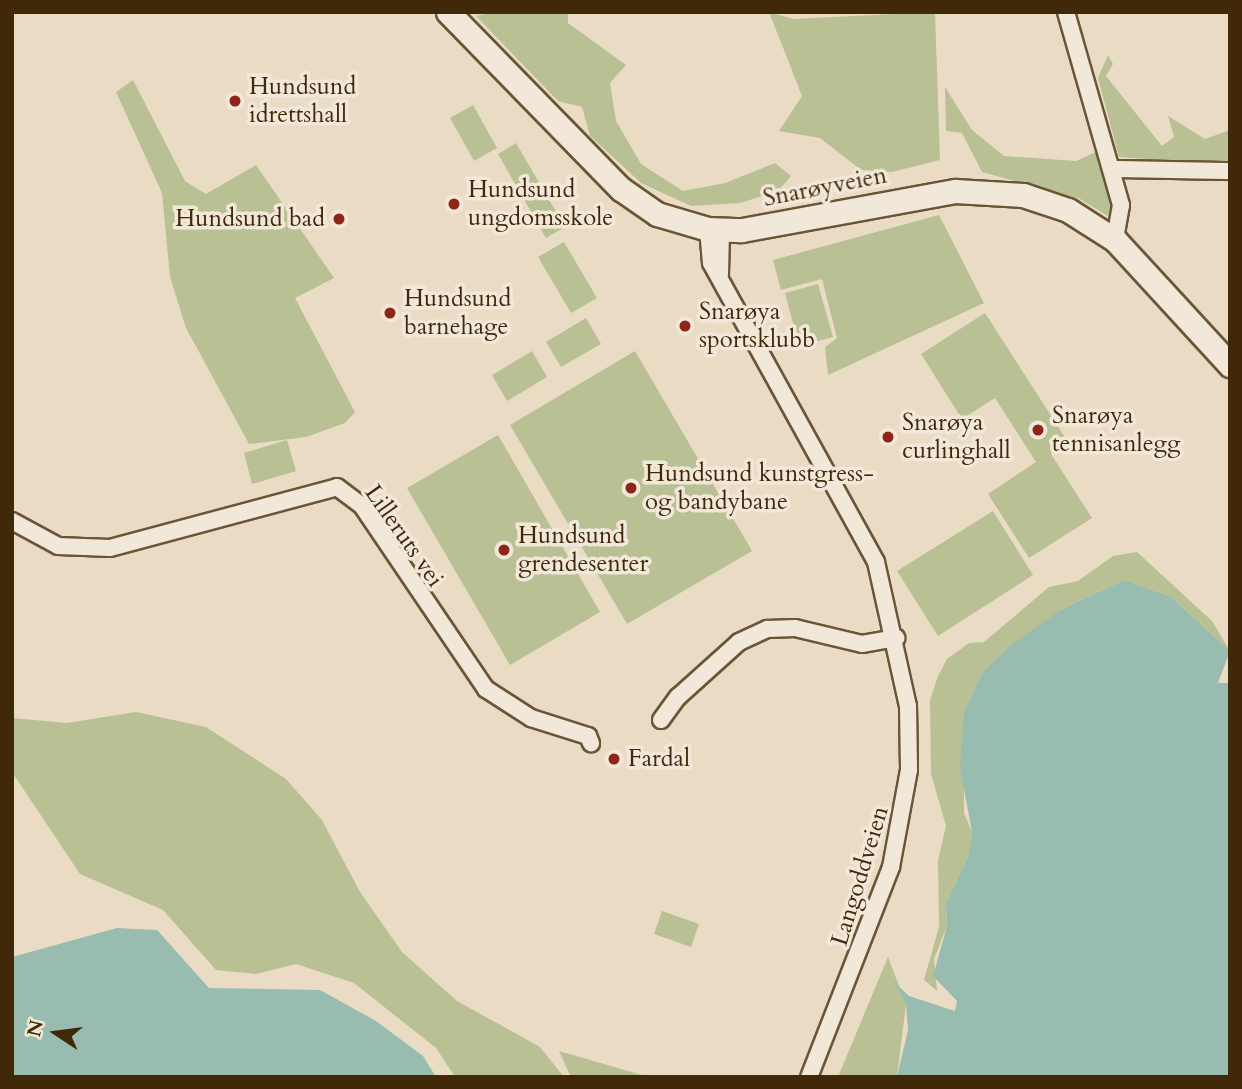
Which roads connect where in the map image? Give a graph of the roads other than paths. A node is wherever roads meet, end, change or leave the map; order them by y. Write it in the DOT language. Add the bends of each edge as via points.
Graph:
graph roads {
  1 [pos="448,12"];
  2 [pos="1066,12"];
  3 [pos="1112,169"];
  4 [pos="1230,172"];
  5 [pos="714,230"];
  6 [pos="1115,240"];
  7 [pos="1230,365"];
  8 [pos="12,521"];
  9 [pos="896,638"];
  10 [pos="661,720"];
  11 [pos="591,743"];
  12 [pos="809,1077"];
  1 -- 5 [label="street, Snarøyveien" via="621,189 657,214"];
  2 -- 3 [label="street"];
  3 -- 4 [label="street"];
  3 -- 6 [label="street" via="1123,218"];
  5 -- 6 [label="street, Snarøyveien" via="981,190 1068,210"];
  5 -- 9 [label="street, Langoddveien" via="708,254 852,512 876,562"];
  6 -- 7 [label="street, Snarøyveien"];
  8 -- 11 [label="street, Lilleruts vei" via="58,546 110,548 318,490 344,490 362,506 486,689 508,706 588,736"];
  9 -- 10 [label="street" via="862,644 795,628 767,629 739,642 678,697"];
  9 -- 12 [label="street, Langoddveien" via="908,706 905,810 882,897"];
}
